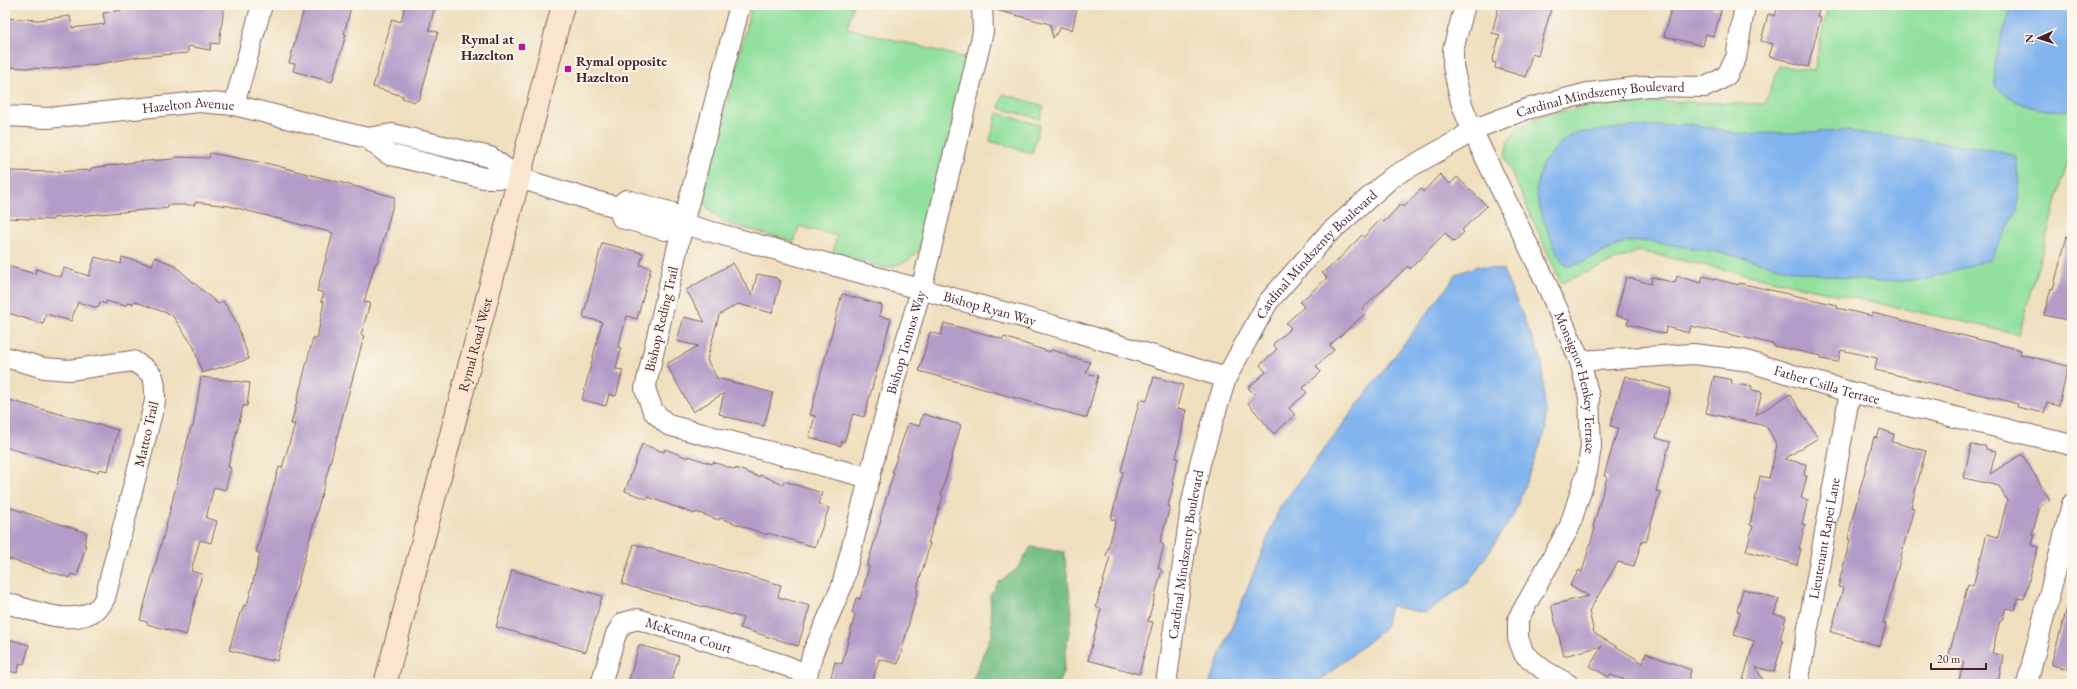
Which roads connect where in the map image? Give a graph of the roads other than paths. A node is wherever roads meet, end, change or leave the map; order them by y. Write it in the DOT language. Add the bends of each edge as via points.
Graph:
graph roads {
  1 [pos="262,5"];
  2 [pos="563,5"];
  3 [pos="740,5"];
  4 [pos="982,5"];
  5 [pos="1465,5"];
  6 [pos="1745,5"];
  7 [pos="234,105"];
  8 [pos="5,116"];
  9 [pos="1472,130"];
  10 [pos="519,178"];
  11 [pos="682,224"];
  12 [pos="921,290"];
  13 [pos="5,357"];
  14 [pos="1580,361"];
  15 [pos="1226,378"];
  16 [pos="1850,392"];
  17 [pos="2072,445"];
  18 [pos="870,478"];
  19 [pos="2072,504"];
  20 [pos="5,603"];
  21 [pos="806,679"];
  22 [pos="385,684"];
  23 [pos="601,684"];
  24 [pos="1166,684"];
  25 [pos="1568,684"];
  26 [pos="1798,684"];
  27 [pos="2027,684"];
  1 -- 7 [label="street"];
  2 -- 10 [label="main road, Rymal Road West"];
  3 -- 11 [label="street, Bishop Reding Trail"];
  4 -- 12 [label="street, Bishop Tonnos Way" via="983,32"];
  5 -- 9 [label="street, Monsignor Henkey Terrace" via="1453,50 1453,66 1461,102"];
  6 -- 9 [label="street, Cardinal Mindszenty Boulevard" via="1736,58 1727,75 1705,87 1649,86 1588,93 1527,109"];
  7 -- 8 [label="street, Hazelton Avenue" via="199,102 48,118"];
  7 -- 10 [label="street, Hazelton Avenue" via="367,138 392,134 490,157"];
  9 -- 14 [label="street, Monsignor Henkey Terrace" via="1543,276"];
  9 -- 15 [label="street, Cardinal Mindszenty Boulevard" via="1392,177 1327,235 1268,302"];
  10 -- 11 [label="street, Bishop Ryan Way" via="618,207 626,200 670,212"];
  10 -- 22 [label="main road, Rymal Road West"];
  11 -- 12 [label="street, Bishop Ryan Way"];
  11 -- 18 [label="street, Bishop Reding Trail" via="645,390 654,411 668,425"];
  12 -- 15 [label="street, Bishop Ryan Way" via="1073,331"];
  12 -- 18 [label="street, Bishop Tonnos Way" via="892,388"];
  13 -- 20 [label="street, Matteo Trail" via="44,368 69,370 134,361 150,372 155,381 155,401 104,598 99,608 64,618"];
  14 -- 16 [label="street, Father Csilla Terrace" via="1700,354 1744,360"];
  14 -- 25 [label="street, Monsignor Henkey Terrace" via="1589,397 1591,447 1587,472 1569,528 1518,619 1518,638 1524,654 1545,671"];
  15 -- 24 [label="street, Cardinal Mindszenty Boulevard" via="1210,425 1191,507"];
  16 -- 17 [label="street, Father Csilla Terrace"];
  16 -- 26 [label="street, Lieutenant Rapei Lane"];
  18 -- 21 [label="street, Bishop Tonnos Way" via="842,586 813,652"];
  19 -- 27 [label="street"];
  21 -- 23 [label="street, McKenna Court" via="787,666 638,619 623,623 616,634"];
}
